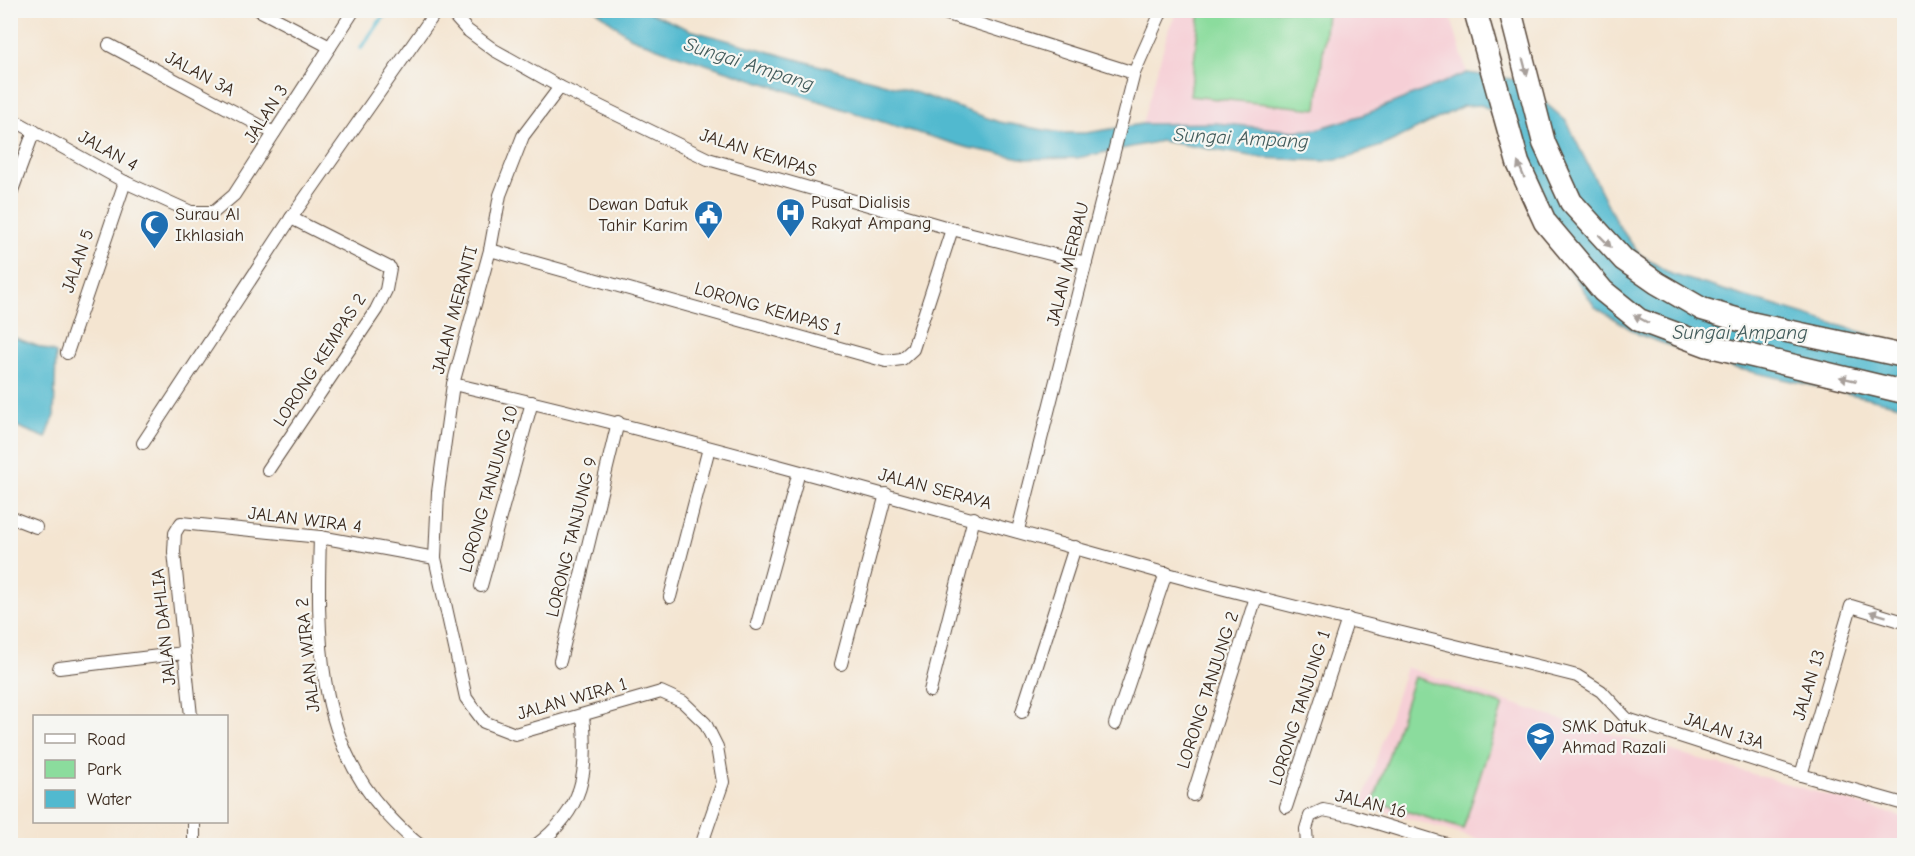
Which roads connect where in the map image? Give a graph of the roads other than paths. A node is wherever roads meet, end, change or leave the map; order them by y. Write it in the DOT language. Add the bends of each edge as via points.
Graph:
graph roads {
  1 [pos="259,10"];
  2 [pos="354,10"];
  3 [pos="437,10"];
  4 [pos="449,10"];
  5 [pos="935,10"];
  6 [pos="1162,10"];
  7 [pos="1475,10"];
  8 [pos="1510,10"];
  9 [pos="962,15"];
  10 [pos="109,45"];
  11 [pos="330,47"];
  12 [pos="1134,74"];
  13 [pos="560,87"];
  14 [pos="10,118"];
  15 [pos="34,131"];
  16 [pos="274,134"];
  17 [pos="125,182"];
  18 [pos="10,196"];
  19 [pos="191,212"];
  20 [pos="291,218"];
  21 [pos="952,229"];
  22 [pos="490,250"];
  23 [pos="1086,263"];
  24 [pos="67,352"];
  25 [pos="1905,356"];
  26 [pos="453,384"];
  27 [pos="1905,392"];
  28 [pos="532,402"];
  29 [pos="618,422"];
  30 [pos="143,444"];
  31 [pos="709,447"];
  32 [pos="268,470"];
  33 [pos="799,472"];
  34 [pos="886,494"];
  35 [pos="10,517"];
  36 [pos="974,518"];
  37 [pos="36,527"];
  38 [pos="1018,530"];
  39 [pos="175,533"];
  40 [pos="320,537"];
  41 [pos="1075,547"];
  42 [pos="435,558"];
  43 [pos="1166,573"];
  44 [pos="481,586"];
  45 [pos="670,597"];
  46 [pos="1256,597"];
  47 [pos="1348,619"];
  48 [pos="1905,622"];
  49 [pos="757,624"];
  50 [pos="1406,633"];
  51 [pos="184,653"];
  52 [pos="560,661"];
  53 [pos="841,664"];
  54 [pos="59,668"];
  55 [pos="930,691"];
  56 [pos="1022,712"];
  57 [pos="191,715"];
  58 [pos="583,715"];
  59 [pos="1115,723"];
  60 [pos="1801,775"];
  61 [pos="1193,795"];
  62 [pos="1905,804"];
  63 [pos="1286,807"];
  64 [pos="194,823"];
  65 [pos="194,846"];
  66 [pos="421,846"];
  67 [pos="535,846"];
  68 [pos="701,846"];
  69 [pos="1307,846"];
  70 [pos="1452,846"];
  1 -- 11 [label="street"];
  2 -- 11 [label="street, JALAN 3"];
  3 -- 20 [label="street"];
  4 -- 13 [label="street, JALAN KEMPAS" via="494,50"];
  5 -- 9 [label="street"];
  6 -- 12 [label="street, JALAN MERBAU"];
  27 -- 7 [label="highway, one-way" via="1706,345 1639,320 1603,291 1545,222 1527,183"];
  8 -- 25 [label="highway, one-way" via="1545,143 1571,202 1624,260 1702,309"];
  9 -- 12 [label="street"];
  10 -- 16 [label="street, JALAN 3A"];
  11 -- 16 [label="street, JALAN 3"];
  12 -- 23 [label="street, JALAN MERBAU"];
  13 -- 21 [label="street, JALAN KEMPAS" via="708,159"];
  13 -- 22 [label="street, JALAN MERANTI" via="523,136 500,195"];
  14 -- 15 [label="street, JALAN 4"];
  15 -- 17 [label="street, JALAN 4"];
  15 -- 18 [label="street"];
  16 -- 19 [label="street, JALAN 3" via="234,195 214,212"];
  17 -- 19 [label="street, JALAN 4"];
  17 -- 24 [label="street, JALAN 5"];
  20 -- 30 [label="street"];
  20 -- 32 [label="street, LORONG KEMPAS 2" via="390,268 386,290 376,310"];
  21 -- 22 [label="street, LORONG KEMPAS 1" via="913,349 902,359 886,361"];
  21 -- 23 [label="street, JALAN KEMPAS"];
  22 -- 26 [label="street, JALAN MERANTI"];
  23 -- 38 [label="street, JALAN MERBAU"];
  26 -- 28 [label="street, JALAN SERAYA"];
  26 -- 42 [label="street, JALAN MERANTI" via="438,492"];
  28 -- 29 [label="street, JALAN SERAYA"];
  28 -- 44 [label="street, LORONG TANJUNG 10"];
  29 -- 31 [label="street, JALAN SERAYA"];
  29 -- 52 [label="street, LORONG TANJUNG 9"];
  31 -- 33 [label="street, JALAN SERAYA"];
  31 -- 45 [label="street"];
  33 -- 34 [label="street, JALAN SERAYA"];
  33 -- 49 [label="street"];
  34 -- 36 [label="street, JALAN SERAYA"];
  34 -- 53 [label="street"];
  35 -- 37 [label="street"];
  36 -- 38 [label="street, JALAN SERAYA"];
  36 -- 55 [label="street"];
  38 -- 41 [label="street, JALAN SERAYA"];
  39 -- 40 [label="street, JALAN WIRA 4" via="181,523"];
  39 -- 51 [label="street, JALAN DAHLIA"];
  40 -- 42 [label="street, JALAN WIRA 4"];
  40 -- 66 [label="street, JALAN WIRA 2" via="318,615 330,714 350,765 376,802"];
  41 -- 43 [label="street, JALAN SERAYA"];
  41 -- 56 [label="street"];
  42 -- 58 [label="street, JALAN WIRA 1" via="466,698 484,722 515,734"];
  43 -- 46 [label="street, JALAN SERAYA"];
  43 -- 59 [label="street"];
  46 -- 47 [label="street, JALAN SERAYA"];
  46 -- 61 [label="street, LORONG TANJUNG 2"];
  47 -- 50 [label="street, JALAN SERAYA"];
  47 -- 63 [label="street, LORONG TANJUNG 1"];
  48 -- 60 [label="street, JALAN 13, one-way" via="1851,606"];
  50 -- 60 [label="street, JALAN 13A" via="1577,676 1601,692 1627,719"];
  51 -- 54 [label="street"];
  51 -- 57 [label="street, JALAN DAHLIA"];
  58 -- 67 [label="street" via="587,753 574,804 557,829"];
  58 -- 68 [label="street, JALAN WIRA 1" via="661,692 683,702 705,723 717,747 723,782"];
  60 -- 62 [label="street, JALAN 13A"];
  64 -- 65 [label="street"];
  69 -- 70 [label="street, JALAN 16" via="1310,816 1323,810"];
}
